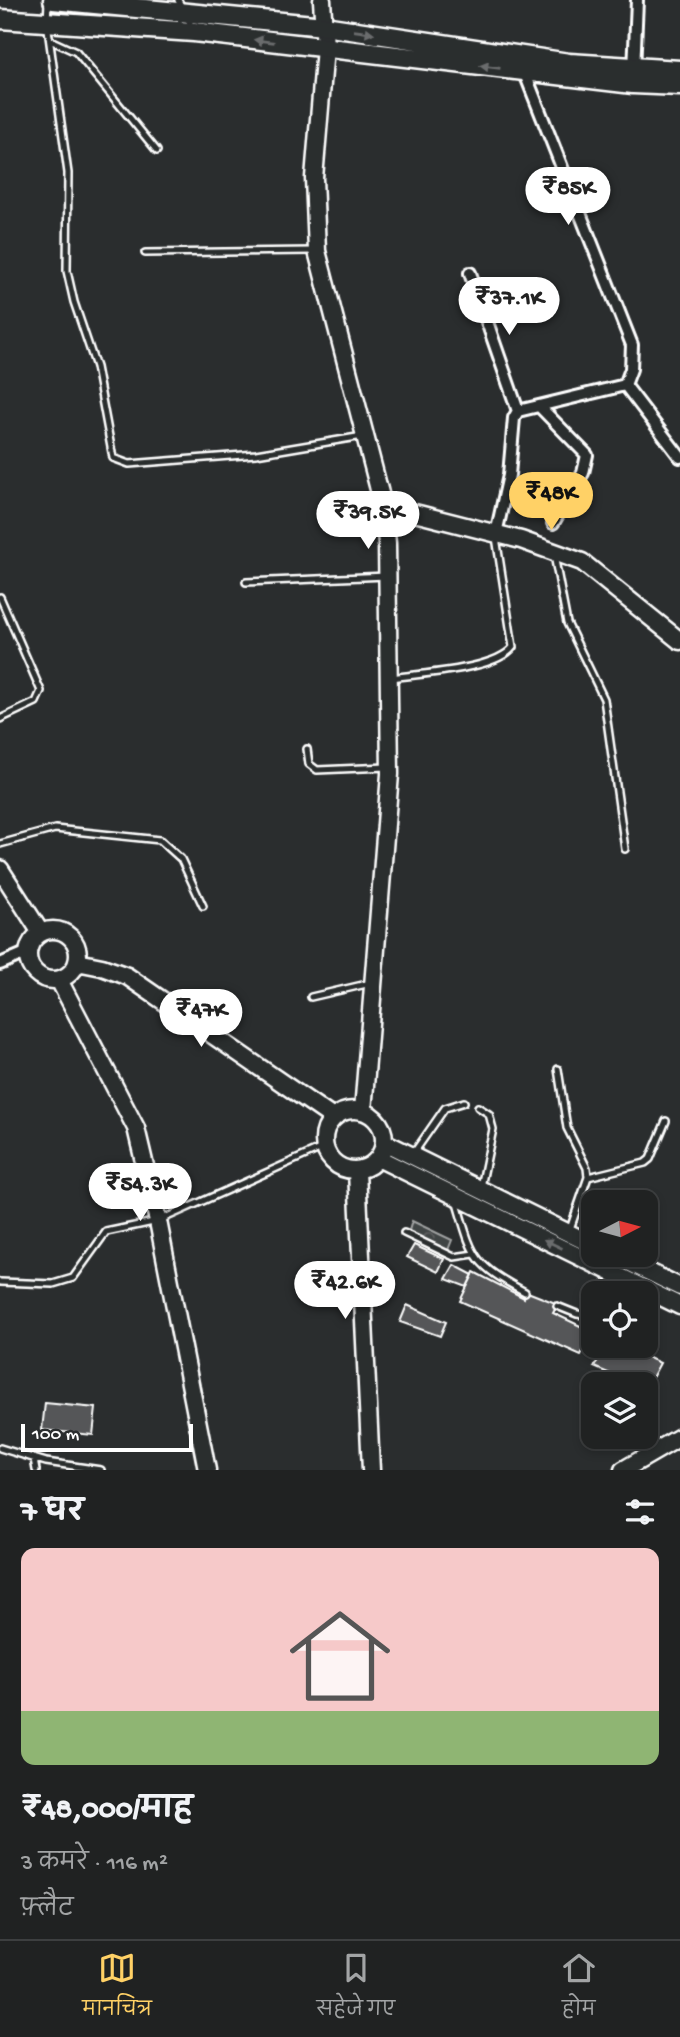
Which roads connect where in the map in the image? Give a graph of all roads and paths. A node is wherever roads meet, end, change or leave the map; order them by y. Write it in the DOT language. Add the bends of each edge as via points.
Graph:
graph roads {
  1 [pos="50,0"];
  2 [pos="322,0"];
  3 [pos="637,0"];
  4 [pos="182,7"];
  5 [pos="0,19"];
  6 [pos="324,26"];
  7 [pos="49,32"];
  8 [pos="194,32"];
  9 [pos="325,48"];
  10 [pos="680,70"];
  11 [pos="524,71"];
  12 [pos="633,76"];
  13 [pos="680,86"];
  14 [pos="157,151"];
  15 [pos="317,251"];
  16 [pos="145,253"];
  17 [pos="470,273"];
  18 [pos="625,385"];
  19 [pos="539,406"];
  20 [pos="518,411"];
  21 [pos="363,436"];
  22 [pos="680,457"];
  23 [pos="383,505"];
  24 [pos="553,523"];
  25 [pos="496,534"];
  26 [pos="553,552"];
  27 [pos="387,576"];
  28 [pos="246,582"];
  29 [pos="0,597"];
  30 [pos="680,642"];
  31 [pos="390,678"];
  32 [pos="0,719"];
  33 [pos="307,749"];
  34 [pos="390,767"];
  35 [pos="0,844"];
  36 [pos="625,849"];
  37 [pos="0,869"];
  38 [pos="203,906"];
  39 [pos="41,933"];
  40 [pos="28,952"];
  41 [pos="77,962"];
  42 [pos="0,964"];
  43 [pos="59,980"];
  44 [pos="374,982"];
  45 [pos="311,997"];
  46 [pos="558,1069"];
  47 [pos="464,1102"];
  48 [pos="478,1107"];
  49 [pos="363,1111"];
  50 [pos="333,1118"];
  51 [pos="666,1121"];
  52 [pos="324,1147"];
  53 [pos="381,1150"];
  54 [pos="411,1156"];
  55 [pos="357,1171"];
  56 [pos="588,1177"];
  57 [pos="458,1189"];
  58 [pos="481,1190"];
  59 [pos="158,1221"];
  60 [pos="404,1233"];
  61 [pos="569,1233"];
  62 [pos="581,1239"];
  63 [pos="474,1254"];
  64 [pos="639,1267"];
  65 [pos="619,1281"];
  66 [pos="0,1282"];
  67 [pos="680,1287"];
  68 [pos="525,1292"];
  69 [pos="658,1298"];
  70 [pos="557,1306"];
  71 [pos="680,1306"];
  72 [pos="581,1314"];
  73 [pos="680,1437"];
  74 [pos="0,1448"];
  75 [pos="34,1459"];
  76 [pos="62,1468"];
  77 [pos="36,1470"];
  78 [pos="101,1470"];
  79 [pos="206,1470"];
  80 [pos="371,1470"];
  81 [pos="623,1470"];
  1 -- 4 [label="main road"];
  1 -- 7 [label="lane"];
  2 -- 6 [label="street"];
  3 -- 12 [label="street"];
  4 -- 6 [label="main road"];
  4 -- 8 [label="lane"];
  5 -- 7 [label="main road"];
  6 -- 9 [label="street"];
  6 -- 12 [label="main road, one-way"];
  7 -- 8 [label="main road"];
  7 -- 14 [label="lane" via="76,52"];
  7 -- 21 [label="lane" via="69,183 67,271 96,367 113,458 129,464 256,454"];
  9 -- 8 [label="main road, one-way"];
  11 -- 9 [label="main road, one-way"];
  9 -- 15 [label="street" via="314,178"];
  10 -- 12 [label="main road"];
  11 -- 12 [label="main road"];
  11 -- 18 [label="street" via="632,345"];
  12 -- 13 [label="main road"];
  15 -- 16 [label="lane"];
  15 -- 21 [label="street"];
  17 -- 20 [label="street"];
  18 -- 19 [label="street"];
  18 -- 22 [label="street"];
  19 -- 20 [label="street"];
  19 -- 24 [label="street" via="587,454 583,472"];
  20 -- 25 [label="street"];
  21 -- 23 [label="street"];
  23 -- 25 [label="street"];
  23 -- 27 [label="street"];
  25 -- 26 [label="street"];
  25 -- 31 [label="lane" via="513,647 509,653 478,665"];
  26 -- 30 [label="street" via="582,562"];
  26 -- 36 [label="lane" via="566,623 604,699"];
  27 -- 28 [label="lane"];
  27 -- 31 [label="street"];
  29 -- 32 [label="lane" via="41,691 36,702"];
  31 -- 34 [label="street"];
  33 -- 34 [label="lane" via="309,764 317,770"];
  34 -- 44 [label="street"];
  35 -- 38 [label="lane" via="55,829 160,840 181,859"];
  37 -- 39 [label="street"];
  39 -- 40 [label="street"];
  39 -- 41 [label="street" via="57,930 71,938"];
  40 -- 42 [label="street"];
  40 -- 43 [label="street" via="36,974"];
  41 -- 43 [label="street" via="74,970"];
  41 -- 50 [label="street" via="127,976"];
  43 -- 59 [label="street" via="136,1128"];
  44 -- 45 [label="lane"];
  44 -- 49 [label="street"];
  46 -- 56 [label="lane" via="567,1128"];
  47 -- 54 [label="lane" via="445,1108"];
  48 -- 58 [label="lane" via="489,1114 493,1129"];
  49 -- 50 [label="street" via="351,1110"];
  49 -- 53 [label="street" via="376,1119"];
  50 -- 52 [label="street" via="326,1126"];
  51 -- 56 [label="lane" via="645,1163"];
  52 -- 55 [label="street" via="335,1164"];
  52 -- 59 [label="lane"];
  53 -- 54 [label="street"];
  53 -- 55 [label="street"];
  53 -- 57 [label="street"];
  54 -- 57 [label="street"];
  55 -- 80 [label="street"];
  56 -- 61 [label="lane"];
  57 -- 58 [label="street"];
  57 -- 63 [label="lane"];
  65 -- 57 [label="street, one-way"];
  58 -- 61 [label="street"];
  59 -- 66 [label="lane" via="106,1231 80,1272 64,1282"];
  59 -- 79 [label="street"];
  60 -- 63 [label="lane" via="454,1257"];
  61 -- 62 [label="street"];
  63 -- 68 [label="lane" via="492,1275"];
  64 -- 67 [label="street"];
  69 -- 71 [label="street"];
  70 -- 72 [label="lane"];
  73 -- 81 [label="street"];
  74 -- 75 [label="lane"];
  75 -- 76 [label="lane"];
  75 -- 77 [label="lane"];
  76 -- 78 [label="lane"];
}
